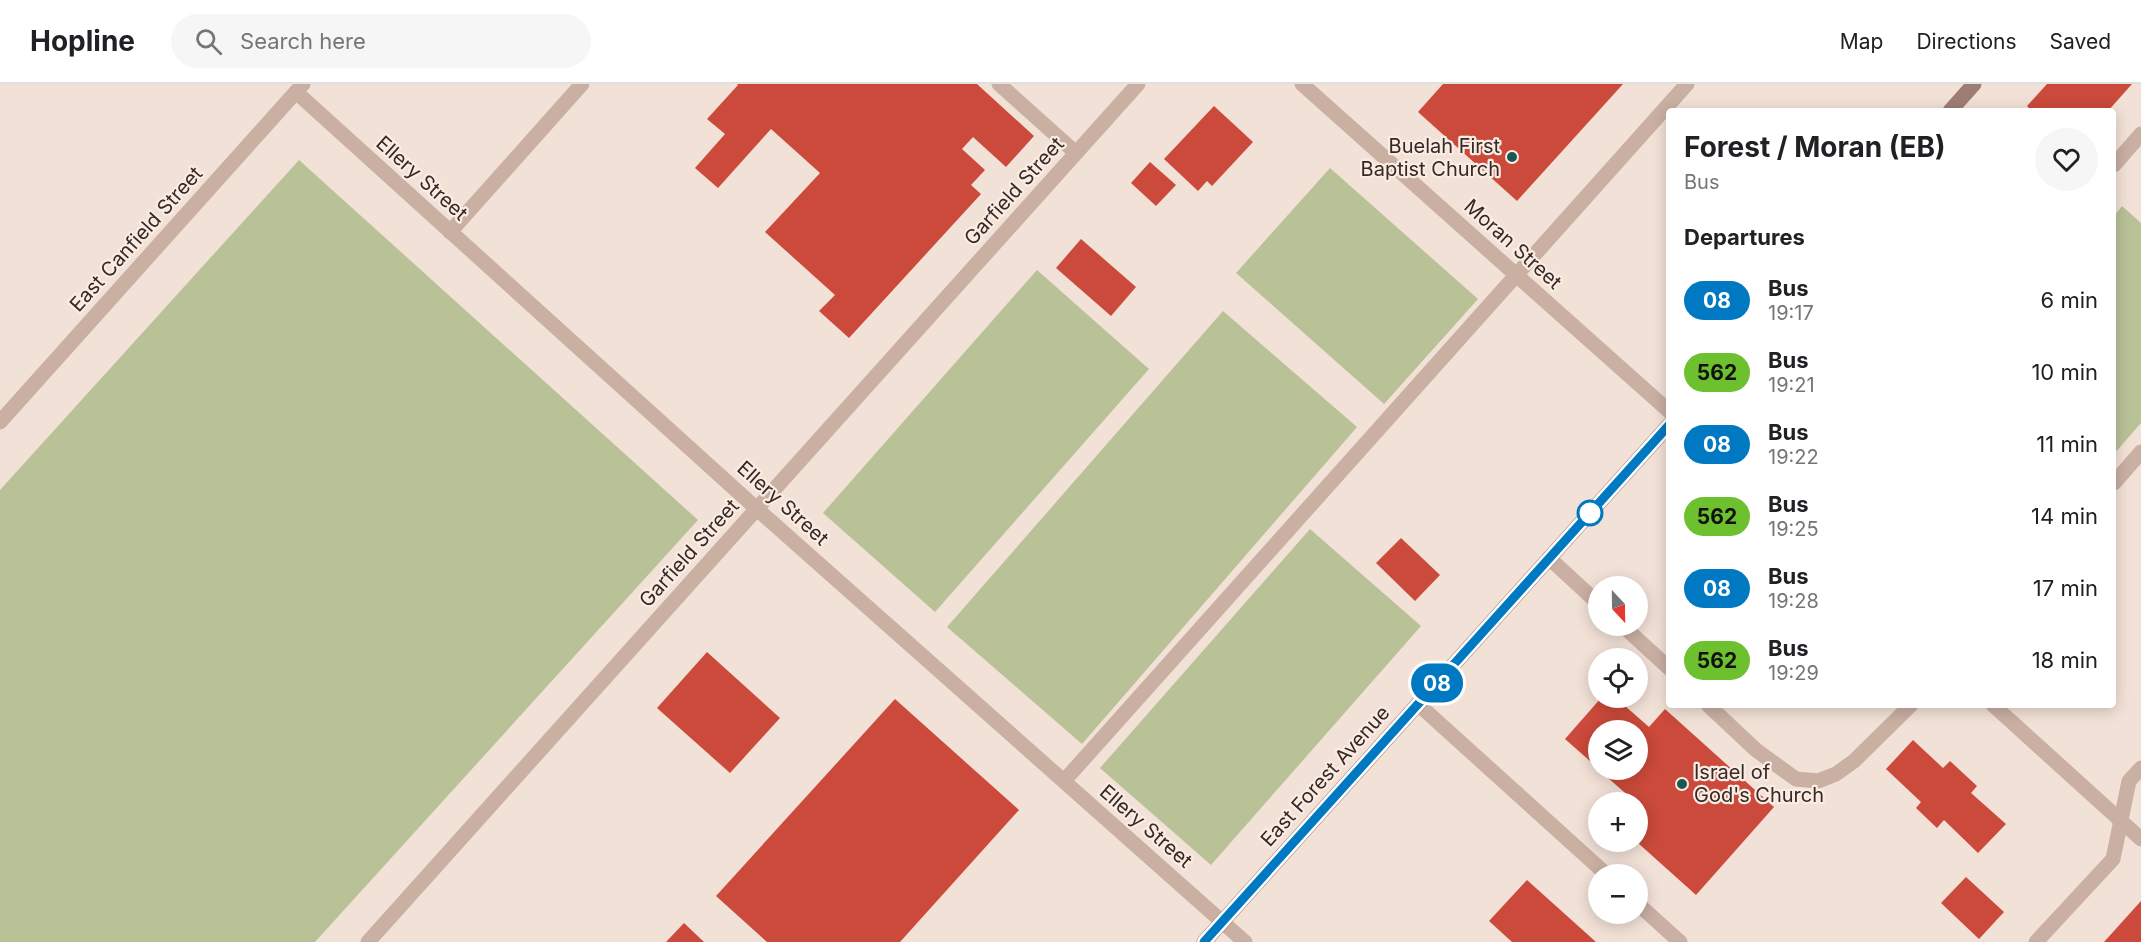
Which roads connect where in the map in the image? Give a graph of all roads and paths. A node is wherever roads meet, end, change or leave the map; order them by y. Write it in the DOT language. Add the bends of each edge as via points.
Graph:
graph roads {
  1 [pos="582,84"];
  2 [pos="999,84"];
  3 [pos="1138,84"];
  4 [pos="1302,84"];
  5 [pos="1687,84"];
  6 [pos="1974,84"];
  7 [pos="299,88"];
  8 [pos="1953,108"];
  9 [pos="2141,134"];
  10 [pos="1076,153"];
  11 [pos="2116,163"];
  12 [pos="450,232"];
  13 [pos="1516,275"];
  14 [pos="1666,408"];
  15 [pos="0,422"];
  16 [pos="1666,428"];
  17 [pos="2141,452"];
  18 [pos="2116,481"];
  19 [pos="757,509"];
  20 [pos="1549,558"];
  21 [pos="1588,593"];
  22 [pos="1634,636"];
  23 [pos="1666,665"];
  24 [pos="1418,704"];
  25 [pos="1711,708"];
  26 [pos="1908,708"];
  27 [pos="1996,708"];
  28 [pos="2141,768"];
  29 [pos="1064,781"];
  30 [pos="2121,822"];
  31 [pos="2141,839"];
  32 [pos="1595,864"];
  33 [pos="1648,913"];
  34 [pos="1223,922"];
  35 [pos="368,942"];
  36 [pos="1204,942"];
  37 [pos="1245,942"];
  38 [pos="1680,942"];
  39 [pos="2036,942"];
  1 -- 12 [label="street"];
  2 -- 10 [label="street"];
  3 -- 10 [label="street, Garfield Street"];
  4 -- 13 [label="street, Moran Street"];
  5 -- 13 [label="street"];
  6 -- 8 [label="main road"];
  7 -- 12 [label="street, Ellery Street"];
  7 -- 15 [label="street, East Canfield Street"];
  9 -- 11 [label="street"];
  10 -- 19 [label="street, Garfield Street"];
  12 -- 19 [label="street, Ellery Street"];
  13 -- 14 [label="street, Moran Street"];
  13 -- 29 [label="street"];
  16 -- 20 [label="main road, East Forest Avenue"];
  17 -- 18 [label="street"];
  19 -- 29 [label="street, Ellery Street"];
  19 -- 35 [label="street, Garfield Street"];
  20 -- 21 [label="street"];
  20 -- 24 [label="main road, East Forest Avenue"];
  22 -- 23 [label="street"];
  24 -- 32 [label="street"];
  24 -- 34 [label="main road, East Forest Avenue"];
  25 -- 26 [label="street" via="1756,750 1796,779 1818,781 1854,761"];
  27 -- 30 [label="street"];
  28 -- 30 [label="street" via="2130,781"];
  29 -- 34 [label="street, Ellery Street"];
  30 -- 31 [label="street"];
  30 -- 39 [label="street" via="2113,859"];
  33 -- 38 [label="street"];
  34 -- 36 [label="main road, East Forest Avenue"];
  34 -- 37 [label="street, Ellery Street"];
}
